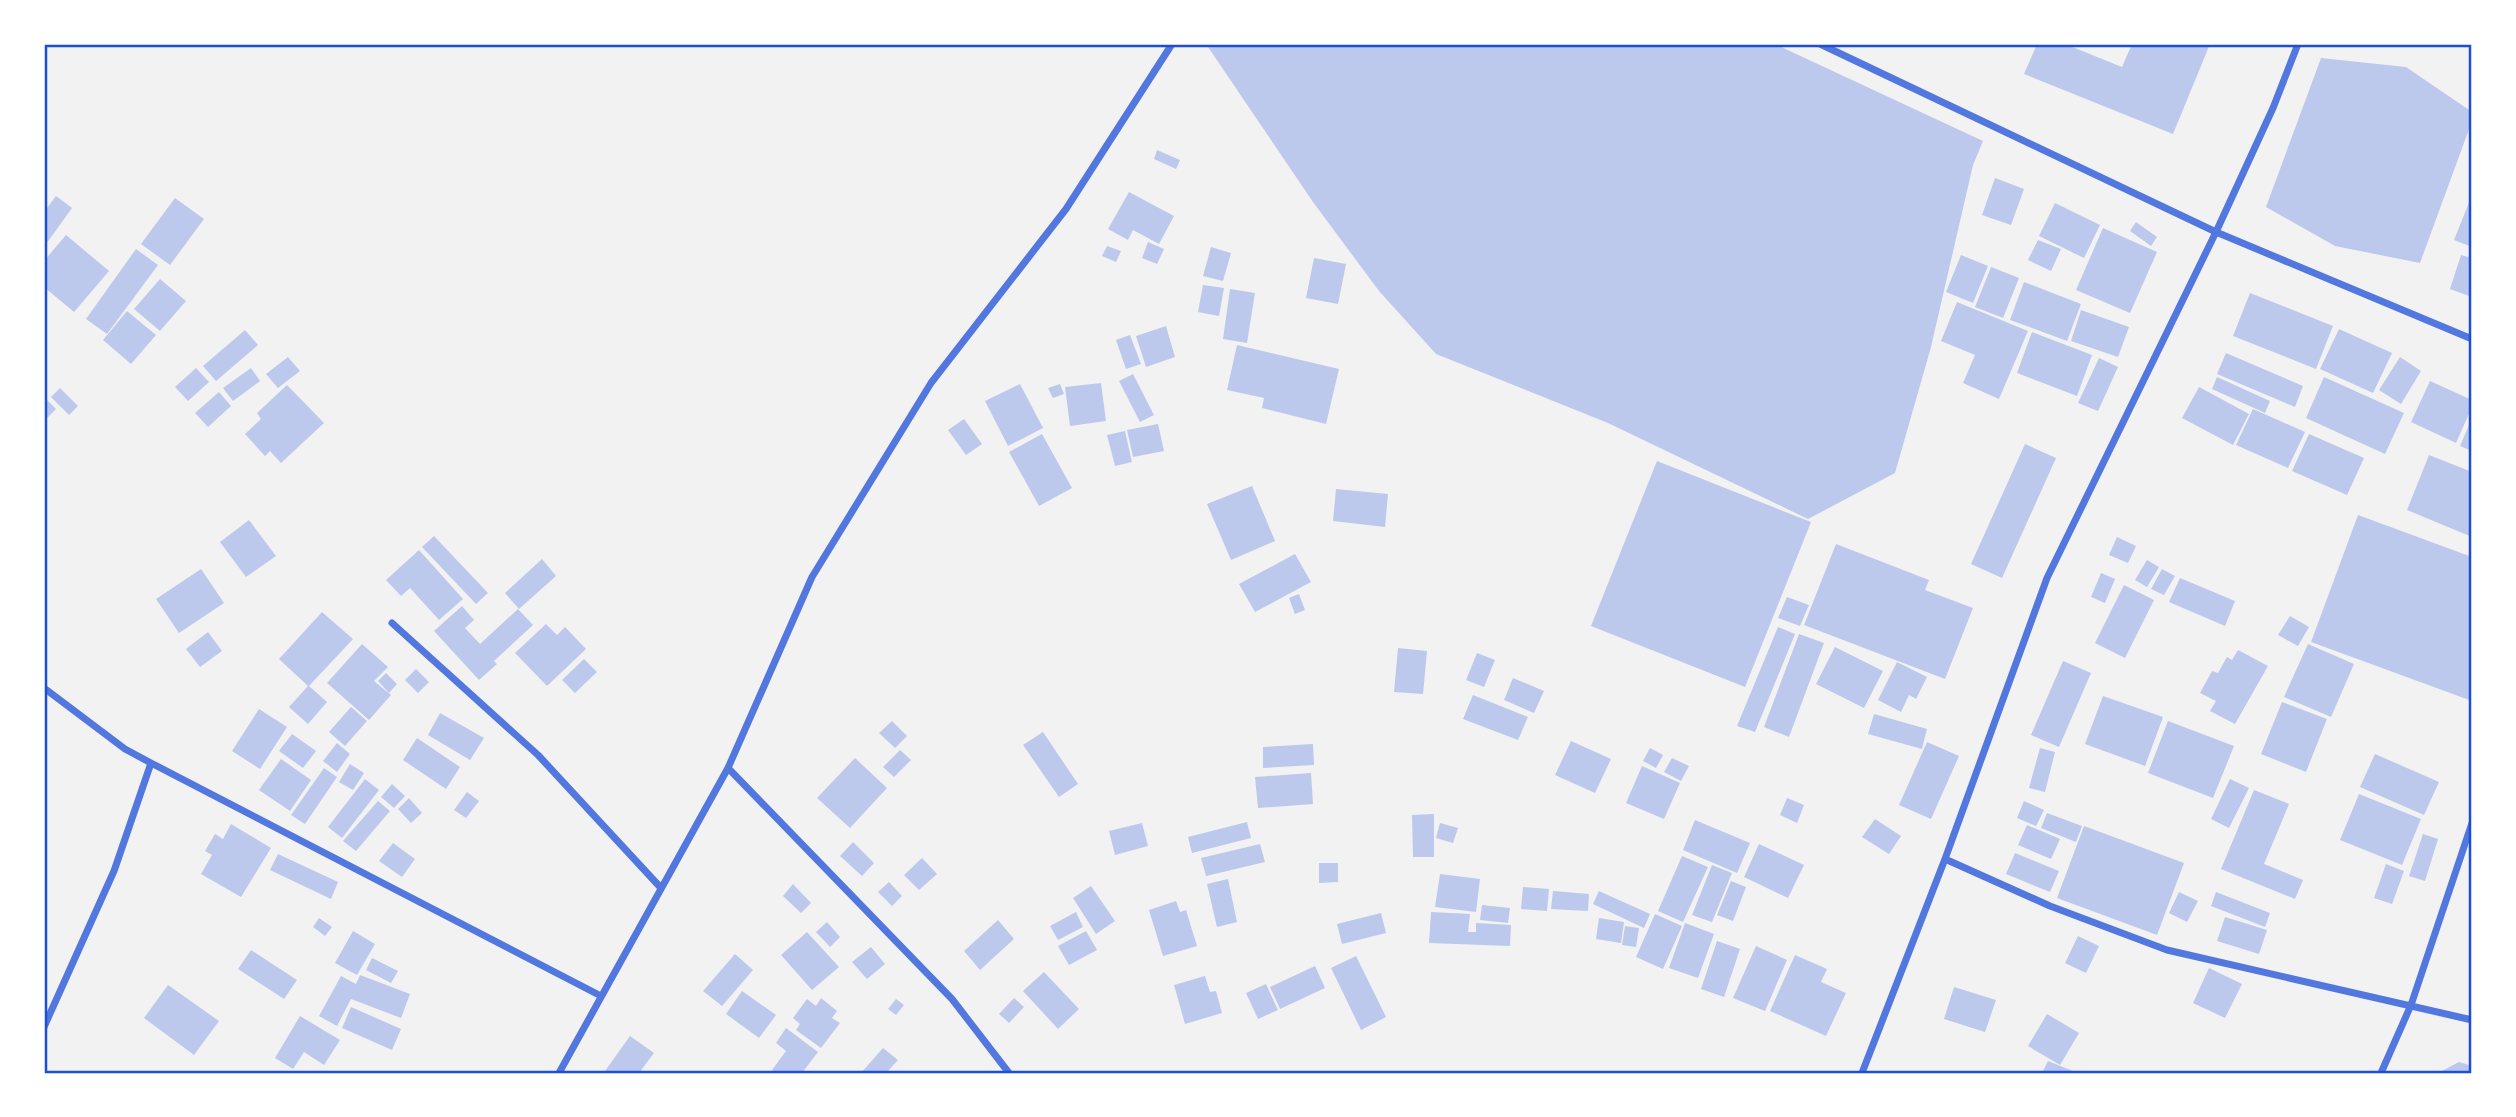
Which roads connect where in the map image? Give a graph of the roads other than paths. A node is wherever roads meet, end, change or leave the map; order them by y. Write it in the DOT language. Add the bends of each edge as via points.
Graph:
graph roads {
  1 [pos="1172,44"];
  2 [pos="1820,44"];
  3 [pos="2298,44"];
  4 [pos="2216,232"];
  5 [pos="2472,339"];
  6 [pos="392,623"];
  7 [pos="44,688"];
  8 [pos="152,763"];
  9 [pos="728,768"];
  10 [pos="2472,823"];
  11 [pos="1945,859"];
  12 [pos="661,888"];
  13 [pos="601,996"];
  14 [pos="2412,1005"];
  15 [pos="2472,1020"];
  16 [pos="44,1027"];
  17 [pos="559,1073"];
  18 [pos="1009,1073"];
  19 [pos="1862,1073"];
  20 [pos="2381,1073"];
  1 -- 9 [label="street" via="1066,209 931,383 812,578"];
  2 -- 4 [label="street"];
  3 -- 4 [label="street"];
  4 -- 5 [label="street"];
  4 -- 11 [label="street" via="2047,578"];
  6 -- 12 [label="street" via="538,755"];
  7 -- 8 [label="street" via="125,749"];
  8 -- 13 [label="street"];
  8 -- 16 [label="street" via="114,870"];
  9 -- 12 [label="street"];
  9 -- 18 [label="street" via="952,999"];
  10 -- 14 [label="street"];
  11 -- 14 [label="street" via="2050,906 2167,950"];
  11 -- 19 [label="street"];
  12 -- 13 [label="street"];
  13 -- 17 [label="street"];
  14 -- 15 [label="street"];
  14 -- 20 [label="street"];
}
